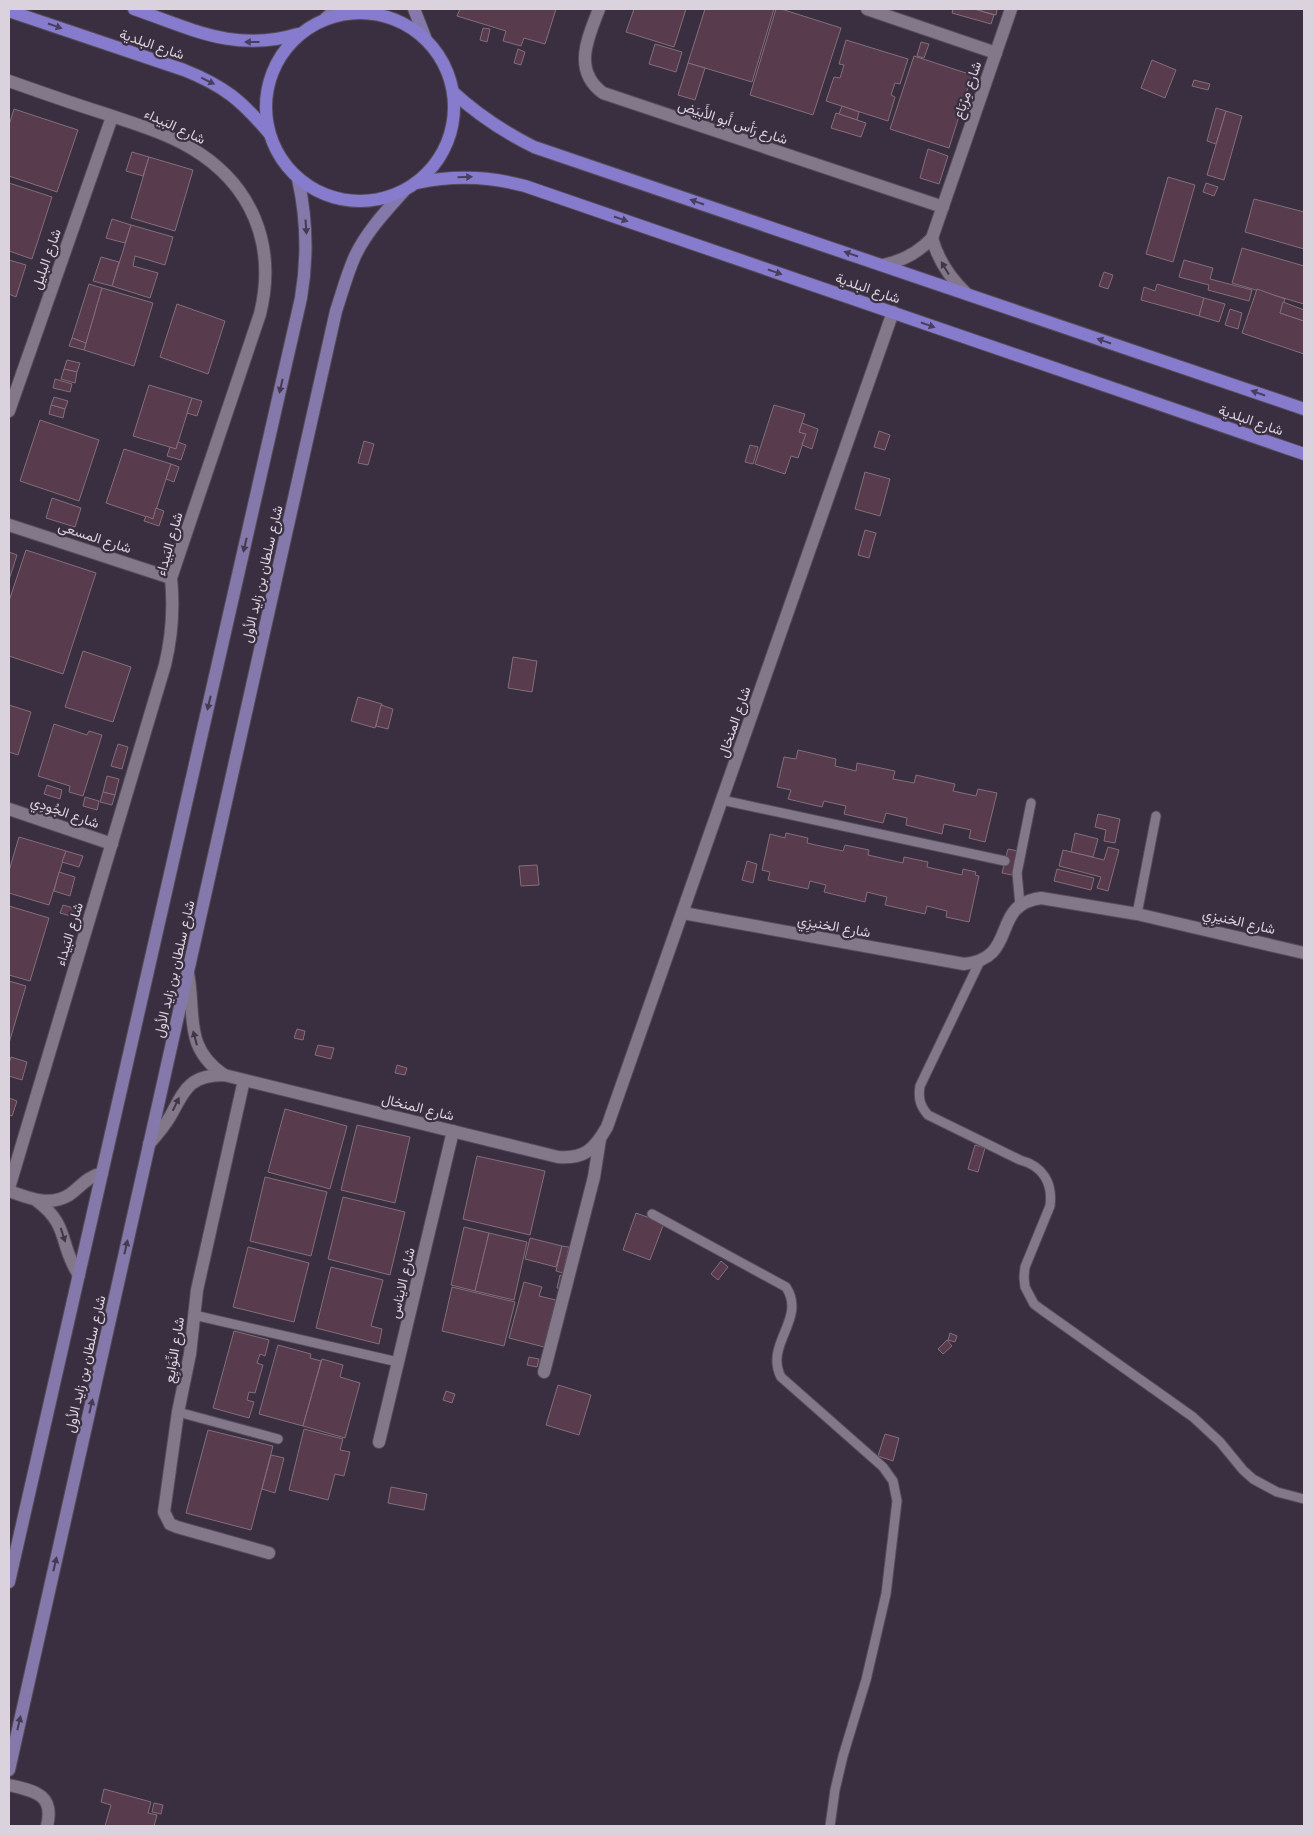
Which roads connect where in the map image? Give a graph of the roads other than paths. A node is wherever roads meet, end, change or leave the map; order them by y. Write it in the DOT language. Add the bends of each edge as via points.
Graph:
graph roads {
  1 [pos="134,9"];
  2 [pos="337,9"];
  3 [pos="414,9"];
  4 [pos="599,9"];
  5 [pos="868,9"];
  6 [pos="1011,9"];
  7 [pos="9,10"];
  8 [pos="326,18"];
  9 [pos="300,33"];
  10 [pos="425,38"];
  11 [pos="996,53"];
  12 [pos="9,82"];
  13 [pos="453,92"];
  14 [pos="112,117"];
  15 [pos="269,133"];
  16 [pos="298,178"];
  17 [pos="416,183"];
  18 [pos="404,190"];
  19 [pos="943,207"];
  20 [pos="932,238"];
  21 [pos="883,265"];
  22 [pos="966,294"];
  23 [pos="892,312"];
  24 [pos="1304,409"];
  25 [pos="9,411"];
  26 [pos="1304,454"];
  27 [pos="9,525"];
  28 [pos="171,578"];
  29 [pos="722,800"];
  30 [pos="1031,804"];
  31 [pos="9,809"];
  32 [pos="1156,816"];
  33 [pos="112,844"];
  34 [pos="1013,863"];
  35 [pos="1020,905"];
  36 [pos="682,913"];
  37 [pos="1137,914"];
  38 [pos="1304,953"];
  39 [pos="980,961"];
  40 [pos="188,973"];
  41 [pos="224,1075"];
  42 [pos="244,1080"];
  43 [pos="453,1131"];
  44 [pos="600,1139"];
  45 [pos="150,1144"];
  46 [pos="102,1174"];
  47 [pos="9,1190"];
  48 [pos="37,1201"];
  49 [pos="652,1214"];
  50 [pos="79,1275"];
  51 [pos="194,1315"];
  52 [pos="398,1362"];
  53 [pos="544,1372"];
  54 [pos="178,1412"];
  55 [pos="278,1439"];
  56 [pos="379,1442"];
  57 [pos="1304,1499"];
  58 [pos="269,1553"];
  59 [pos="9,1582"];
  60 [pos="9,1770"];
  61 [pos="9,1785"];
  62 [pos="47,1826"];
  63 [pos="830,1826"];
  9 -- 1 [label="main road, شارع البلدية, one-way" via="267,41 240,42"];
  2 -- 8 [label="main road"];
  3 -- 10 [label="main road"];
  4 -- 19 [label="street, شارع رَأس أَبو الأَبيَض" via="587,43 585,64 594,87 603,93"];
  5 -- 11 [label="street, شارع مِرْبَاع"];
  6 -- 11 [label="street"];
  7 -- 15 [label="main road, شارع البلدية, one-way" via="210,81 234,96"];
  8 -- 9 [label="main road"];
  8 -- 10 [label="main road" via="343,13 378,13 395,18"];
  9 -- 15 [label="main road" via="287,46 270,78 266,96"];
  10 -- 13 [label="main road" via="444,62"];
  11 -- 19 [label="street, شارع مِرْبَاع"];
  12 -- 14 [label="street, شارع البَيداء"];
  13 -- 17 [label="main road" via="454,109 448,142 435,164"];
  21 -- 13 [label="main road, شارع البلدية, one-way" via="534,147 491,123"];
  14 -- 25 [label="street, شارع البليل"];
  14 -- 28 [label="street, شارع البَيداء" via="174,139 205,157 232,180 251,210 266,261 260,314"];
  15 -- 16 [label="main road" via="276,150"];
  16 -- 18 [label="main road" via="314,190 349,201 387,198"];
  16 -- 46 [label="main road, شارع سلطان بن زايد الأول, one-way" via="307,238 302,298"];
  17 -- 18 [label="main road"];
  17 -- 23 [label="main road, شارع البلدية, one-way" via="471,177 507,181"];
  18 -- 40 [label="main road, شارع سلطان بن زايد الأول" via="365,238 348,274 336,311"];
  19 -- 20 [label="street, شارع مِرْبَاع"];
  20 -- 21 [label="street" via="905,259"];
  22 -- 20 [label="street, one-way" via="944,268"];
  21 -- 22 [label="main road, شارع البلدية"];
  24 -- 22 [label="main road, شارع البلدية, one-way"];
  23 -- 26 [label="main road, شارع البلدية, one-way"];
  23 -- 29 [label="street, شارع المنخال"];
  27 -- 28 [label="street, شارع المسعى"];
  28 -- 33 [label="street, شارع البَيداء" via="173,613 169,648"];
  29 -- 34 [label="lane"];
  29 -- 36 [label="street, شارع المنخال"];
  30 -- 34 [label="lane"];
  31 -- 33 [label="street, شارع الجُودِي"];
  32 -- 37 [label="lane"];
  33 -- 47 [label="street, شارع البَيداء"];
  34 -- 35 [label="lane"];
  35 -- 37 [label="street, شارع الخنيزِي" via="1041,898"];
  35 -- 39 [label="street" via="1010,915 1000,943"];
  36 -- 39 [label="street, شارع الخنيزِي" via="956,963"];
  36 -- 44 [label="street, شارع المنخال"];
  37 -- 38 [label="street, شارع الخنيزِي"];
  39 -- 57 [label="lane" via="920,1086 920,1103 928,1115 1029,1162 1047,1179 1050,1206 1025,1267 1025,1287 1034,1304 1192,1417 1253,1479 1277,1492"];
  41 -- 40 [label="street, شارع المنخال, one-way" via="208,1063 197,1046"];
  40 -- 45 [label="main road, شارع سلطان بن زايد الأول"];
  41 -- 42 [label="street, شارع المنخال"];
  45 -- 41 [label="street, شارع المنخال, one-way" via="189,1086 205,1077"];
  42 -- 43 [label="street, شارع المنخال"];
  42 -- 51 [label="street, شارع النِّوَايِع"];
  43 -- 44 [label="street, شارع المنخال" via="572,1158 593,1148"];
  43 -- 52 [label="street, شارع الايناس"];
  44 -- 53 [label="street, شارع المنخال" via="594,1177"];
  60 -- 45 [label="main road, شارع سلطان بن زايد الأول, one-way"];
  46 -- 48 [label="street" via="87,1179 70,1195"];
  46 -- 50 [label="main road, شارع سلطان بن زايد الأول"];
  47 -- 48 [label="street"];
  48 -- 50 [label="street, one-way" via="58,1222 69,1259"];
  49 -- 63 [label="lane" via="786,1287 793,1307 777,1353 776,1365 781,1377 883,1466 894,1482 897,1501 886,1594 866,1680 843,1756"];
  50 -- 59 [label="main road, شارع سلطان بن زايد الأول"];
  51 -- 52 [label="lane"];
  51 -- 54 [label="street, شارع النِّوَايِع"];
  52 -- 56 [label="street, شارع الايناس"];
  54 -- 55 [label="lane"];
  54 -- 58 [label="street, شارع النِّوَايِع" via="165,1504 166,1518 177,1527"];
  61 -- 62 [label="street" via="34,1791 45,1800 49,1815"];
}
